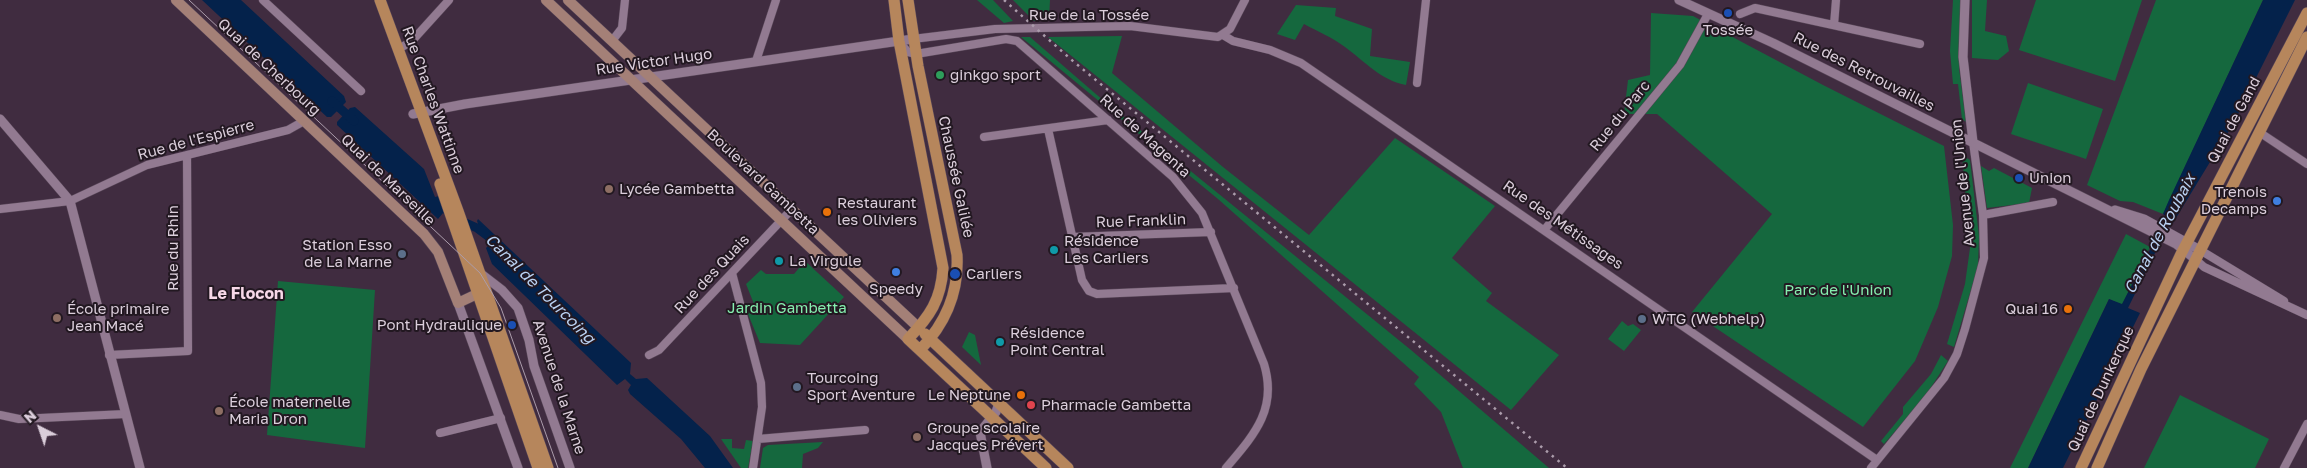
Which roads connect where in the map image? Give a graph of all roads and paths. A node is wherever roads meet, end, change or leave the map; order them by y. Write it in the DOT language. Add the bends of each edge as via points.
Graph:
graph roads {
  1 [pos="176,0"];
  2 [pos="264,0"];
  3 [pos="372,0"];
  4 [pos="380,0"];
  5 [pos="449,0"];
  6 [pos="546,0"];
  7 [pos="625,0"];
  8 [pos="776,0"];
  9 [pos="894,0"];
  10 [pos="908,0"];
  11 [pos="1245,0"];
  12 [pos="1426,0"];
  13 [pos="1679,0"];
  14 [pos="1836,0"];
  15 [pos="1965,0"];
  16 [pos="571,1"];
  17 [pos="2307,13"];
  18 [pos="1708,14"];
  19 [pos="1740,14"];
  20 [pos="1834,25"];
  21 [pos="1223,35"];
  22 [pos="2307,37"];
  23 [pos="913,39"];
  24 [pos="612,41"];
  25 [pos="899,41"];
  26 [pos="1920,44"];
  27 [pos="398,49"];
  28 [pos="916,54"];
  29 [pos="756,62"];
  30 [pos="649,77"];
  31 [pos="631,80"];
  32 [pos="1417,83"];
  33 [pos="362,91"];
  34 [pos="417,113"];
  35 [pos="0,119"];
  36 [pos="1108,120"];
  37 [pos="304,121"];
  38 [pos="1048,129"];
  39 [pos="2259,132"];
  40 [pos="319,136"];
  41 [pos="984,137"];
  42 [pos="1973,142"];
  43 [pos="186,155"];
  44 [pos="2307,164"];
  45 [pos="70,201"];
  46 [pos="2053,202"];
  47 [pos="0,209"];
  48 [pos="792,209"];
  49 [pos="1983,215"];
  50 [pos="782,220"];
  51 [pos="1545,229"];
  52 [pos="1211,232"];
  53 [pos="1072,237"];
  54 [pos="2182,243"];
  55 [pos="2198,254"];
  56 [pos="480,273"];
  57 [pos="732,273"];
  58 [pos="1234,288"];
  59 [pos="502,290"];
  60 [pos="481,292"];
  61 [pos="458,303"];
  62 [pos="2307,315"];
  63 [pos="919,328"];
  64 [pos="908,339"];
  65 [pos="931,339"];
  66 [pos="920,350"];
  67 [pos="109,355"];
  68 [pos="649,355"];
  69 [pos="999,403"];
  70 [pos="126,414"];
  71 [pos="0,415"];
  72 [pos="992,416"];
  73 [pos="500,418"];
  74 [pos="2307,424"];
  75 [pos="865,430"];
  76 [pos="440,433"];
  77 [pos="758,439"];
  78 [pos="1877,460"];
  79 [pos="140,468"];
  80 [pos="518,468"];
  81 [pos="538,468"];
  82 [pos="548,468"];
  83 [pos="570,468"];
  84 [pos="752,468"];
  85 [pos="987,468"];
  86 [pos="1046,468"];
  87 [pos="1068,468"];
  88 [pos="1226,468"];
  89 [pos="1870,468"];
  90 [pos="2081,468"];
  91 [pos="2097,468"];
  92 [pos="2284,468"];
  1 -- 37 [label="main road, Quai de Cherbourg"];
  2 -- 33 [label="street"];
  3 -- 34 [label="main road, Rue Charles Wattinne"];
  4 -- 27 [label="main road, Rue Charles Wattinne"];
  5 -- 27 [label="street" via="411,42"];
  6 -- 31 [label="main road, Boulevard Gambetta"];
  7 -- 24 [label="street" via="621,31"];
  8 -- 29 [label="street"];
  9 -- 25 [label="main road, Chaussée Galilée"];
  10 -- 23 [label="main road, Chaussée Galilée"];
  11 -- 21 [label="street" via="1231,27"];
  12 -- 32 [label="street"];
  13 -- 18 [label="street, Rue des Retrouvailles"];
  14 -- 20 [label="street"];
  15 -- 42 [label="street, Avenue de l'Union" via="1963,42"];
  16 -- 24 [label="main road, Boulevard Gambetta"];
  17 -- 54 [label="main road, Quai de Gand"];
  18 -- 42 [label="street, Rue des Retrouvailles" via="1780,46"];
  18 -- 51 [label="street, Rue du Parc" via="1680,65"];
  19 -- 20 [label="street" via="1755,8"];
  20 -- 26 [label="street"];
  21 -- 23 [label="street, Rue de la Tossée" via="1212,37 1130,26 995,29"];
  21 -- 51 [label="street, Rue des Métissages" via="1233,42 1270,50 1301,63"];
  22 -- 39 [label="main road, Quai de Gand"];
  23 -- 25 [label="street, Rue Victor Hugo"];
  23 -- 28 [label="main road, Chaussée Galilée"];
  24 -- 30 [label="main road, Boulevard Gambetta"];
  25 -- 28 [label="street" via="908,52"];
  25 -- 29 [label="street, Rue Victor Hugo"];
  25 -- 63 [label="main road, Chaussée Galilée" via="942,260 936,301"];
  27 -- 34 [label="main road, Rue Charles Wattinne"];
  28 -- 36 [label="street, Rue de Magenta" via="1014,40"];
  28 -- 65 [label="main road, Chaussée Galilée" via="958,255 952,300 943,322"];
  29 -- 30 [label="street, Rue Victor Hugo"];
  30 -- 31 [label="street, Rue Victor Hugo"];
  30 -- 48 [label="main road, Boulevard Gambetta"];
  31 -- 34 [label="street, Rue Victor Hugo"];
  31 -- 50 [label="main road, Boulevard Gambetta"];
  34 -- 56 [label="main road, Rue Charles Wattinne"];
  34 -- 60 [label="main road, Rue Charles Wattinne"];
  35 -- 45 [label="street"];
  36 -- 38 [label="street"];
  36 -- 52 [label="street, Rue de Magenta" via="1176,180 1202,213"];
  37 -- 40 [label="main road, Quai de Cherbourg"];
  37 -- 43 [label="street, Rue de l'Espierre" via="288,130"];
  38 -- 41 [label="street"];
  38 -- 53 [label="street"];
  39 -- 44 [label="street"];
  39 -- 55 [label="main road, Quai de Gand"];
  40 -- 61 [label="main road, Quai de Marseille" via="435,247"];
  42 -- 49 [label="street, Avenue de l'Union"];
  42 -- 54 [label="street, Rue des Retrouvailles"];
  43 -- 45 [label="street, Rue de l'Espierre" via="141,167"];
  43 -- 67 [label="street, Rue du Rhin" via="188,351"];
  45 -- 47 [label="street, Rue de l'Espierre"];
  45 -- 67 [label="street"];
  46 -- 49 [label="street"];
  48 -- 50 [label="street, Rue des Quais"];
  48 -- 63 [label="main road, Boulevard Gambetta"];
  49 -- 78 [label="street, Avenue de l'Union" via="1982,271 1957,354 1941,383"];
  50 -- 57 [label="street, Rue des Quais"];
  50 -- 64 [label="main road, Boulevard Gambetta"];
  51 -- 78 [label="street, Rue des Métissages"];
  52 -- 53 [label="street, Rue Franklin"];
  52 -- 58 [label="street, Rue de Magenta"];
  53 -- 58 [label="street" via="1084,284 1093,293"];
  54 -- 55 [label="street, Rue des Retrouvailles"];
  54 -- 90 [label="main road, Quai de Dunkerque"];
  55 -- 62 [label="street"];
  55 -- 62 [label="street" via="2204,267"];
  55 -- 91 [label="main road, Quai de Dunkerque"];
  56 -- 59 [label="street, Avenue de la Marne"];
  56 -- 60 [label="main road"];
  57 -- 68 [label="street, Rue des Quais" via="659,350"];
  57 -- 77 [label="street" via="761,382"];
  58 -- 88 [label="street, Rue de Magenta" via="1264,364 1268,387 1260,426"];
  59 -- 60 [label="street" via="493,287"];
  59 -- 83 [label="street, Avenue de la Marne" via="519,310 534,366"];
  60 -- 61 [label="main road"];
  60 -- 81 [label="main road"];
  60 -- 82 [label="main road"];
  61 -- 73 [label="street"];
  63 -- 64 [label="main road, Chaussée Galilée"];
  63 -- 65 [label="main road, Boulevard Gambetta"];
  64 -- 66 [label="main road, Boulevard Gambetta"];
  65 -- 66 [label="main road, Chaussée Galilée"];
  65 -- 69 [label="main road, Boulevard Gambetta"];
  66 -- 72 [label="main road, Boulevard Gambetta"];
  67 -- 70 [label="street"];
  69 -- 72 [label="street"];
  69 -- 87 [label="main road, Boulevard Gambetta"];
  70 -- 71 [label="street" via="19,419"];
  70 -- 79 [label="street"];
  72 -- 85 [label="street" via="980,435"];
  72 -- 86 [label="main road, Boulevard Gambetta"];
  73 -- 76 [label="street"];
  73 -- 80 [label="street"];
  74 -- 92 [label="street"];
  75 -- 77 [label="street"];
  77 -- 84 [label="street"];
  78 -- 89 [label="street, Avenue de l'Union"];
}
